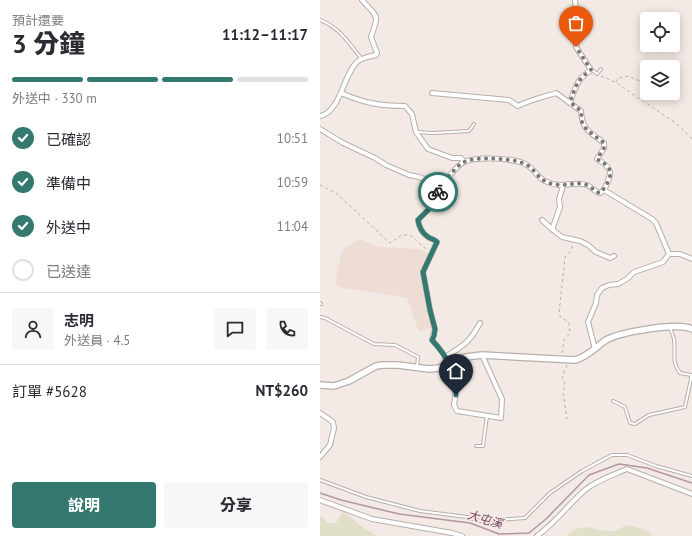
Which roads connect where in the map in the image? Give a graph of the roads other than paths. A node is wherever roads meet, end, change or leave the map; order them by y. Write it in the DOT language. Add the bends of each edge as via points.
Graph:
graph roads {
  1 [pos="362,0"];
  2 [pos="575,0"];
  3 [pos="320,20"];
  4 [pos="362,59"];
  5 [pos="600,69"];
  6 [pos="591,70"];
  7 [pos="342,93"];
  8 [pos="432,93"];
  9 [pos="570,102"];
  10 [pos="320,116"];
  11 [pos="474,124"];
  12 [pos="320,129"];
  13 [pos="416,132"];
  14 [pos="464,162"];
  15 [pos="438,184"];
  16 [pos="563,186"];
  17 [pos="604,190"];
  18 [pos="542,220"];
  19 [pos="553,230"];
  20 [pos="669,254"];
  21 [pos="614,256"];
  22 [pos="692,259"];
  23 [pos="320,317"];
  24 [pos="480,323"];
  25 [pos="669,326"];
  26 [pos="692,329"];
  27 [pos="594,349"];
  28 [pos="482,355"];
  29 [pos="445,357"];
  30 [pos="450,364"];
  31 [pos="417,368"];
  32 [pos="320,385"];
  33 [pos="613,401"];
  34 [pos="320,413"];
  35 [pos="487,416"];
  36 [pos="476,446"];
  37 [pos="320,457"];
  38 [pos="692,476"];
  39 [pos="320,480"];
  40 [pos="692,494"];
  41 [pos="320,500"];
  42 [pos="462,536"];
  43 [pos="537,536"];
  1 -- 4 [label="street" via="375,14 377,21 371,37 376,55"];
  2 -- 6 [label="street" via="578,32 576,47"];
  3 -- 4 [label="lane" via="340,31"];
  4 -- 7 [label="street" via="348,75"];
  5 -- 6 [label="lane" via="597,74"];
  6 -- 9 [label="street" via="576,84"];
  7 -- 10 [label="street" via="331,110 325,116"];
  7 -- 13 [label="street" via="361,101 405,106 412,114"];
  8 -- 9 [label="street" via="509,100 518,106 556,92"];
  9 -- 17 [label="street" via="581,111 582,122 587,130 604,143 604,148 597,159 606,164 611,175"];
  11 -- 13 [label="lane" via="469,131"];
  12 -- 15 [label="street" via="386,165"];
  13 -- 14 [label="street" via="428,149 452,158 461,158"];
  14 -- 15 [label="street"];
  14 -- 16 [label="street" via="472,159 508,160 525,164 533,168 543,181"];
  15 -- 29 [label="street" via="436,202 418,220 420,229 437,242 423,272 435,329 432,340"];
  16 -- 17 [label="street" via="586,185 600,193"];
  16 -- 19 [label="street"];
  17 -- 20 [label="street" via="652,219"];
  18 -- 19 [label="street"];
  19 -- 21 [label="street" via="562,237 588,244 596,252 610,258"];
  20 -- 22 [label="street" via="680,254"];
  20 -- 27 [label="street" via="663,262 634,272 618,284 602,288 588,322"];
  23 -- 31 [label="lane" via="374,344 395,345 407,351 418,357"];
  24 -- 29 [label="street" via="474,336"];
  25 -- 26 [label="street"];
  25 -- 27 [label="street" via="626,334 607,340"];
  25 -- 33 [label="lane" via="674,340 676,369 680,373 691,375 685,407 649,415 635,424 630,423 625,407"];
  27 -- 28 [label="street" via="581,359 568,361"];
  28 -- 30 [label="street" via="466,357"];
  28 -- 35 [label="street" via="502,400 501,418"];
  29 -- 30 [label="street"];
  30 -- 31 [label="street" via="434,369"];
  30 -- 35 [label="street" via="456,382 454,405 457,411"];
  31 -- 32 [label="street" via="398,365 376,366 349,382 334,386"];
  34 -- 37 [label="street" via="332,422 334,428 330,445"];
  35 -- 36 [label="lane" via="483,446"];
  38 -- 39 [label="lane" via="627,455 612,454 550,493 525,518 480,521 420,511 366,497"];
  40 -- 43 [label="street" via="627,469 603,479 586,490"];
  41 -- 42 [label="street" via="372,519"];
}
